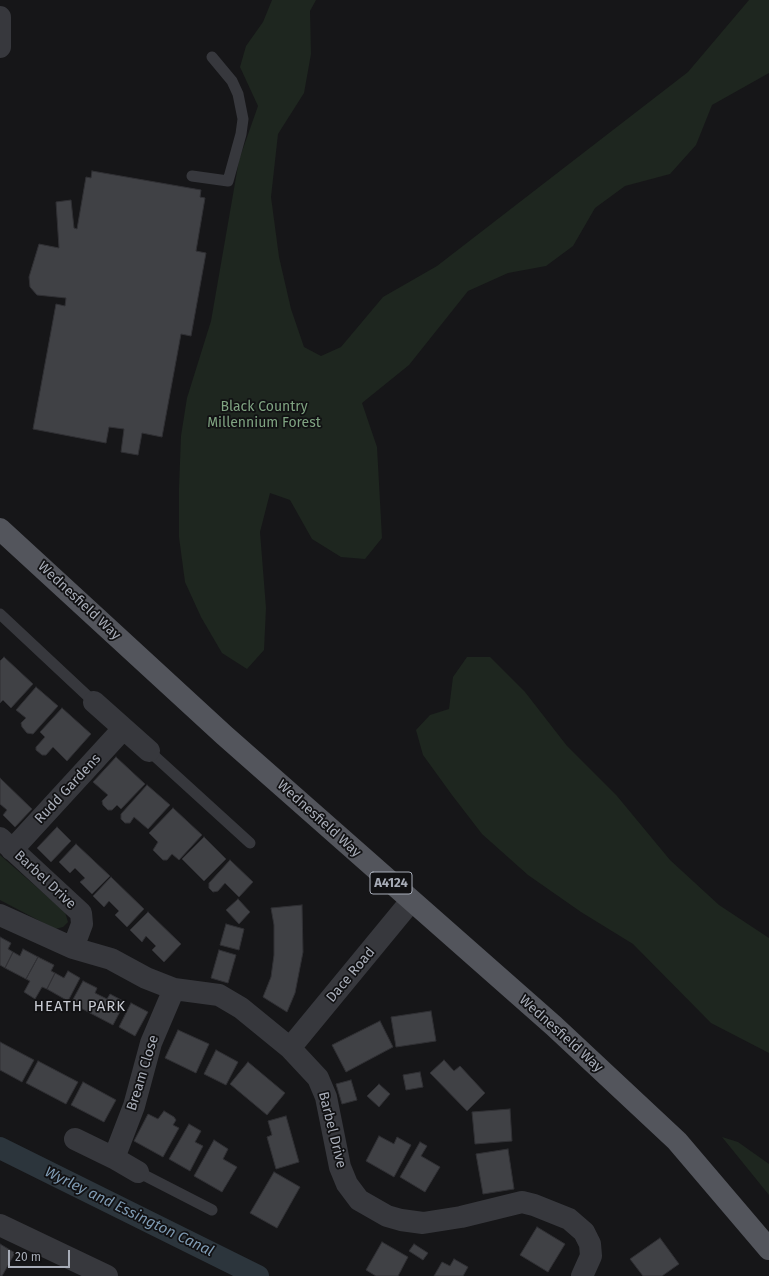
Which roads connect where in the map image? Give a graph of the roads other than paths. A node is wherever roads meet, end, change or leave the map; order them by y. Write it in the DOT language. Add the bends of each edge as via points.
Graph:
graph roads {
  1 [pos="0,17"];
  2 [pos="0,48"];
  3 [pos="212,56"];
  4 [pos="192,176"];
  5 [pos="0,529"];
  6 [pos="0,614"];
  7 [pos="94,702"];
  8 [pos="123,729"];
  9 [pos="149,751"];
  10 [pos="250,843"];
  11 [pos="6,844"];
  12 [pos="411,901"];
  13 [pos="0,915"];
  14 [pos="73,948"];
  15 [pos="174,990"];
  16 [pos="290,1048"];
  17 [pos="75,1139"];
  18 [pos="114,1158"];
  19 [pos="138,1172"];
  20 [pos="212,1210"];
  21 [pos="0,1225"];
  22 [pos="769,1249"];
  23 [pos="106,1276"];
  24 [pos="582,1276"];
  1 -- 2 [label="street"];
  3 -- 4 [label="lane" via="232,81 238,94 243,119 241,134 228,181"];
  5 -- 12 [label="main road, Wednesfield Way / A4124" via="224,735"];
  6 -- 7 [label="lane"];
  7 -- 8 [label="street"];
  8 -- 9 [label="street"];
  8 -- 11 [label="street, Rudd Gardens"];
  9 -- 10 [label="lane"];
  11 -- 14 [label="street, Barbel Drive" via="81,913 82,924"];
  12 -- 16 [label="street, Dace Road"];
  12 -- 22 [label="main road, Wednesfield Way / A4124" via="554,1026 677,1142"];
  13 -- 14 [label="street, Barbel Drive"];
  14 -- 15 [label="street, Barbel Drive" via="110,959"];
  15 -- 16 [label="street, Barbel Drive" via="219,995 240,1008"];
  15 -- 18 [label="street, Bream Close" via="151,1043 134,1106"];
  16 -- 24 [label="street, Barbel Drive" via="318,1078 326,1097 340,1167 347,1184 359,1200 388,1216 422,1223 461,1217 522,1202 540,1207 569,1220 584,1232 590,1244 591,1256"];
  17 -- 18 [label="street"];
  18 -- 19 [label="street"];
  19 -- 20 [label="lane"];
  21 -- 23 [label="street"];
}
